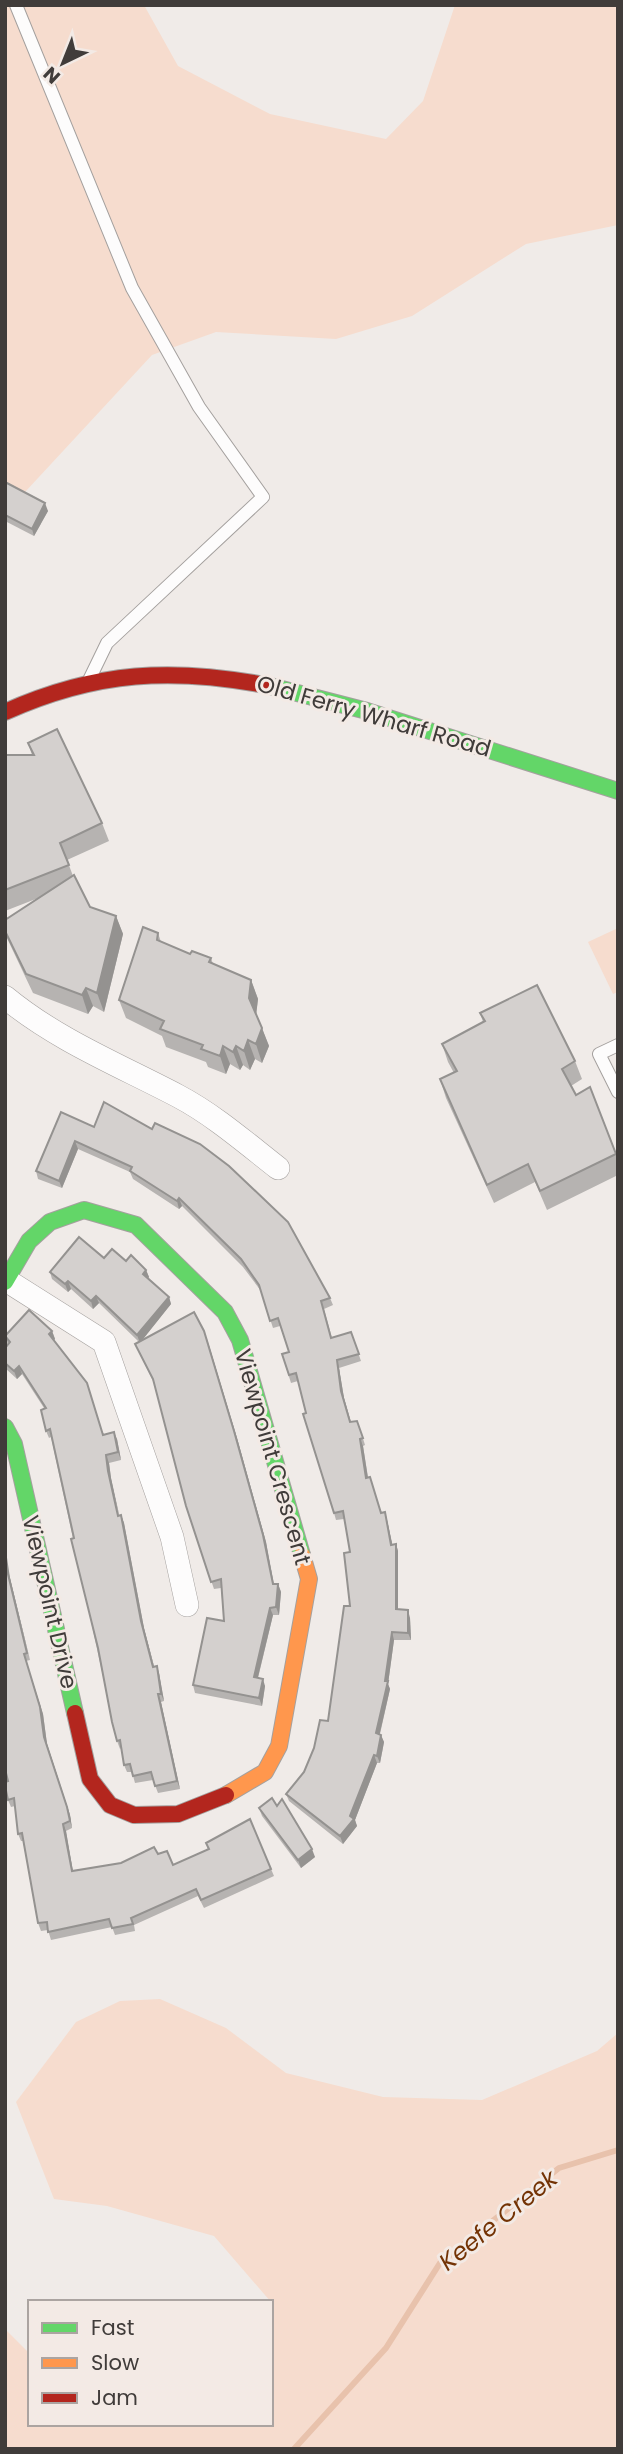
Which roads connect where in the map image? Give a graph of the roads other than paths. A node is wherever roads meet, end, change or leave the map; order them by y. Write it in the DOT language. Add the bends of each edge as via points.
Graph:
graph roads {
  1 [pos="16,5"];
  2 [pos="89,681"];
  3 [pos="5,712"];
  4 [pos="618,791"];
  5 [pos="5,997"];
  6 [pos="618,1045"];
  7 [pos="618,1092"];
  8 [pos="278,1168"];
  9 [pos="6,1281"];
  10 [pos="5,1427"];
  11 [pos="187,1605"];
  12 [pos="90,1779"];
  1 -- 2 [label="lane" via="132,288 199,407 263,497 107,642"];
  2 -- 3 [label="street, Old Ferry Wharf Road"];
  2 -- 4 [label="street, Old Ferry Wharf Road" via="207,675 302,690"];
  5 -- 8 [label="street" via="27,1015 121,1070 179,1097"];
  6 -- 7 [label="lane" via="599,1054"];
  9 -- 11 [label="street" via="104,1342 172,1537"];
  9 -- 12 [label="street, Viewpoint Crescent" via="29,1241 50,1222 84,1210 136,1224 187,1271 225,1312 240,1340 309,1579 279,1746 265,1772 232,1792 178,1814 134,1815 110,1805"];
  10 -- 12 [label="street, Viewpoint Drive" via="14,1444"];
}
